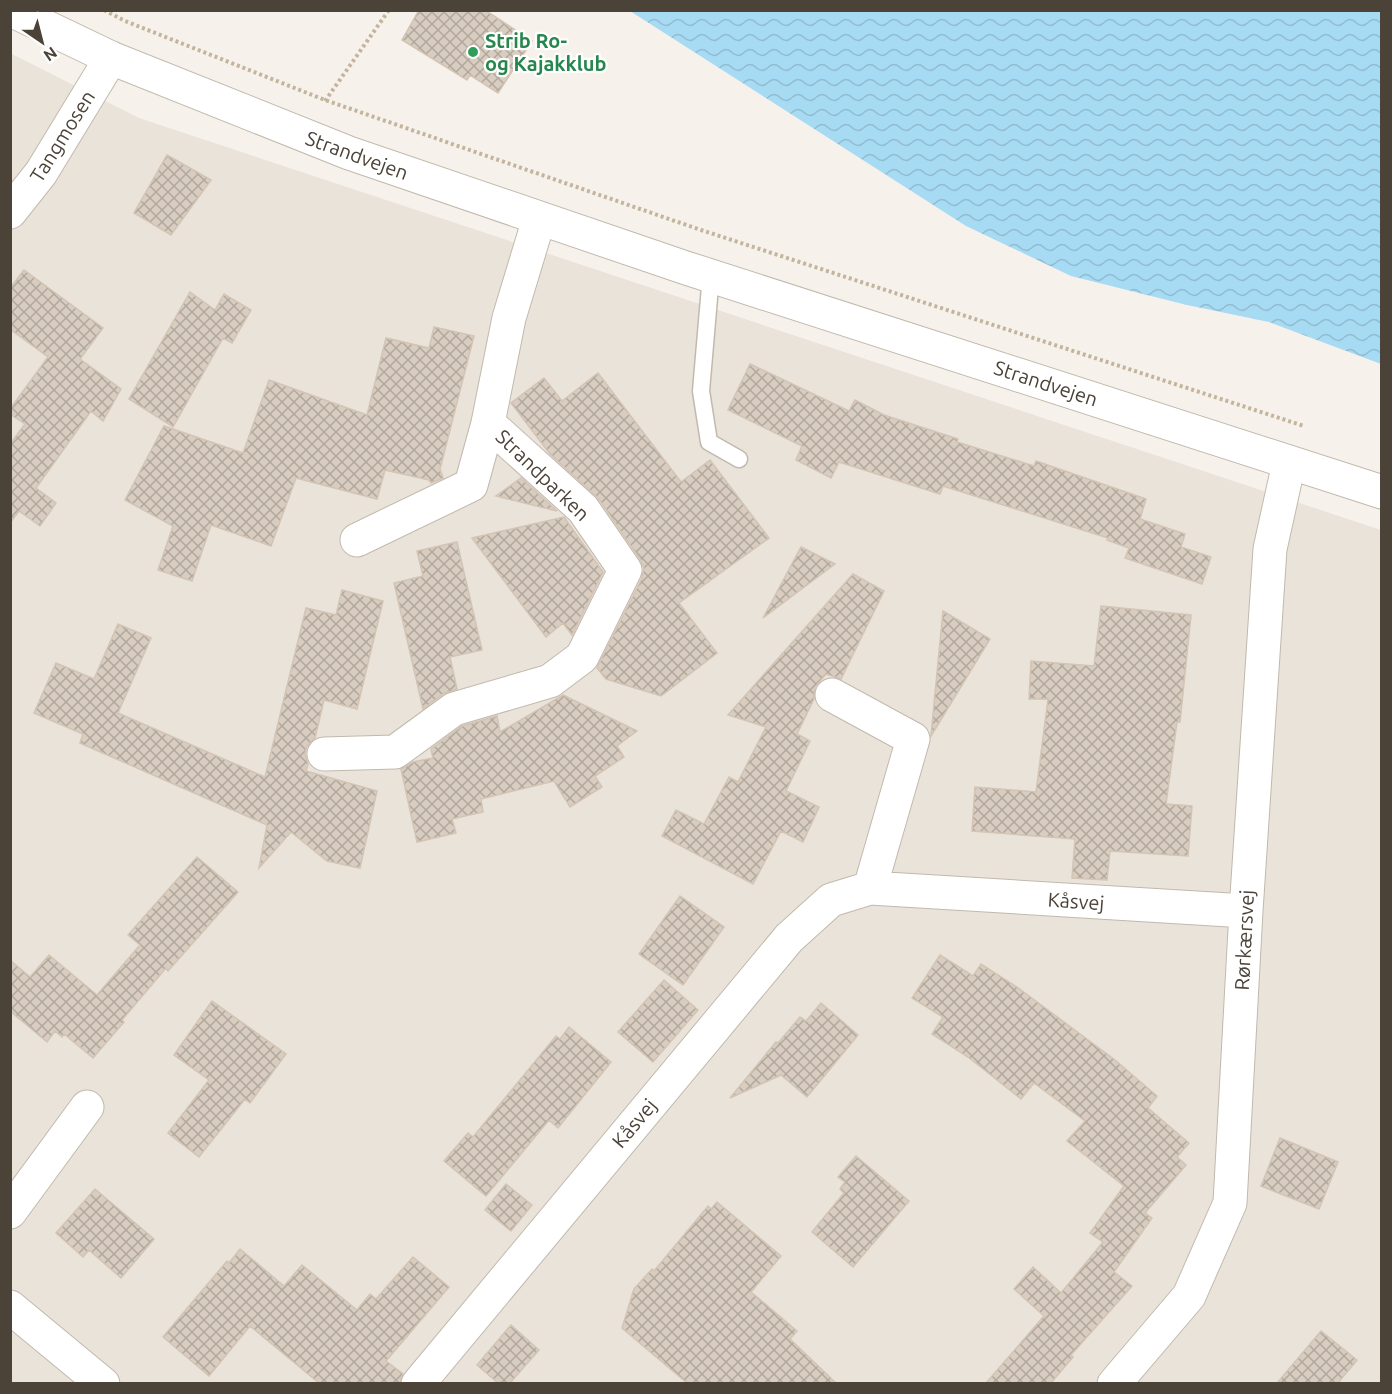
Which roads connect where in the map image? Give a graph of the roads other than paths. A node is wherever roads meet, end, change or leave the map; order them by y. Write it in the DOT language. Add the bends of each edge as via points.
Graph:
graph roads {
  1 [pos="11,10"];
  2 [pos="111,58"];
  3 [pos="10,212"];
  4 [pos="538,219"];
  5 [pos="711,275"];
  6 [pos="488,423"];
  7 [pos="739,459"];
  8 [pos="1289,463"];
  9 [pos="1382,492"];
  10 [pos="357,540"];
  11 [pos="832,695"];
  12 [pos="324,754"];
  13 [pos="870,888"];
  14 [pos="1246,911"];
  15 [pos="87,1107"];
  16 [pos="10,1212"];
  17 [pos="10,1307"];
  18 [pos="103,1383"];
  19 [pos="418,1383"];
  20 [pos="1114,1383"];
  1 -- 2 [label="street, Strandvejen"];
  2 -- 3 [label="street, Tangmosen" via="41,173"];
  2 -- 4 [label="street, Strandvejen" via="349,153"];
  4 -- 5 [label="street, Strandvejen"];
  4 -- 6 [label="street, Strandparken" via="509,318"];
  5 -- 7 [label="lane" via="701,392 709,442"];
  5 -- 8 [label="street, Strandvejen"];
  6 -- 10 [label="street, Strandparken" via="471,485"];
  6 -- 12 [label="street, Strandparken" via="584,509 625,570 582,657 550,681 454,709 395,752"];
  8 -- 9 [label="street, Strandvejen"];
  8 -- 14 [label="street, Rørkærsvej" via="1270,549"];
  11 -- 13 [label="street" via="914,739"];
  13 -- 14 [label="street, Kåsvej"];
  13 -- 19 [label="street, Kåsvej" via="831,900 789,938"];
  14 -- 20 [label="street, Rørkærsvej" via="1230,1203 1189,1296"];
  15 -- 16 [label="street"];
  17 -- 18 [label="street"];
}
